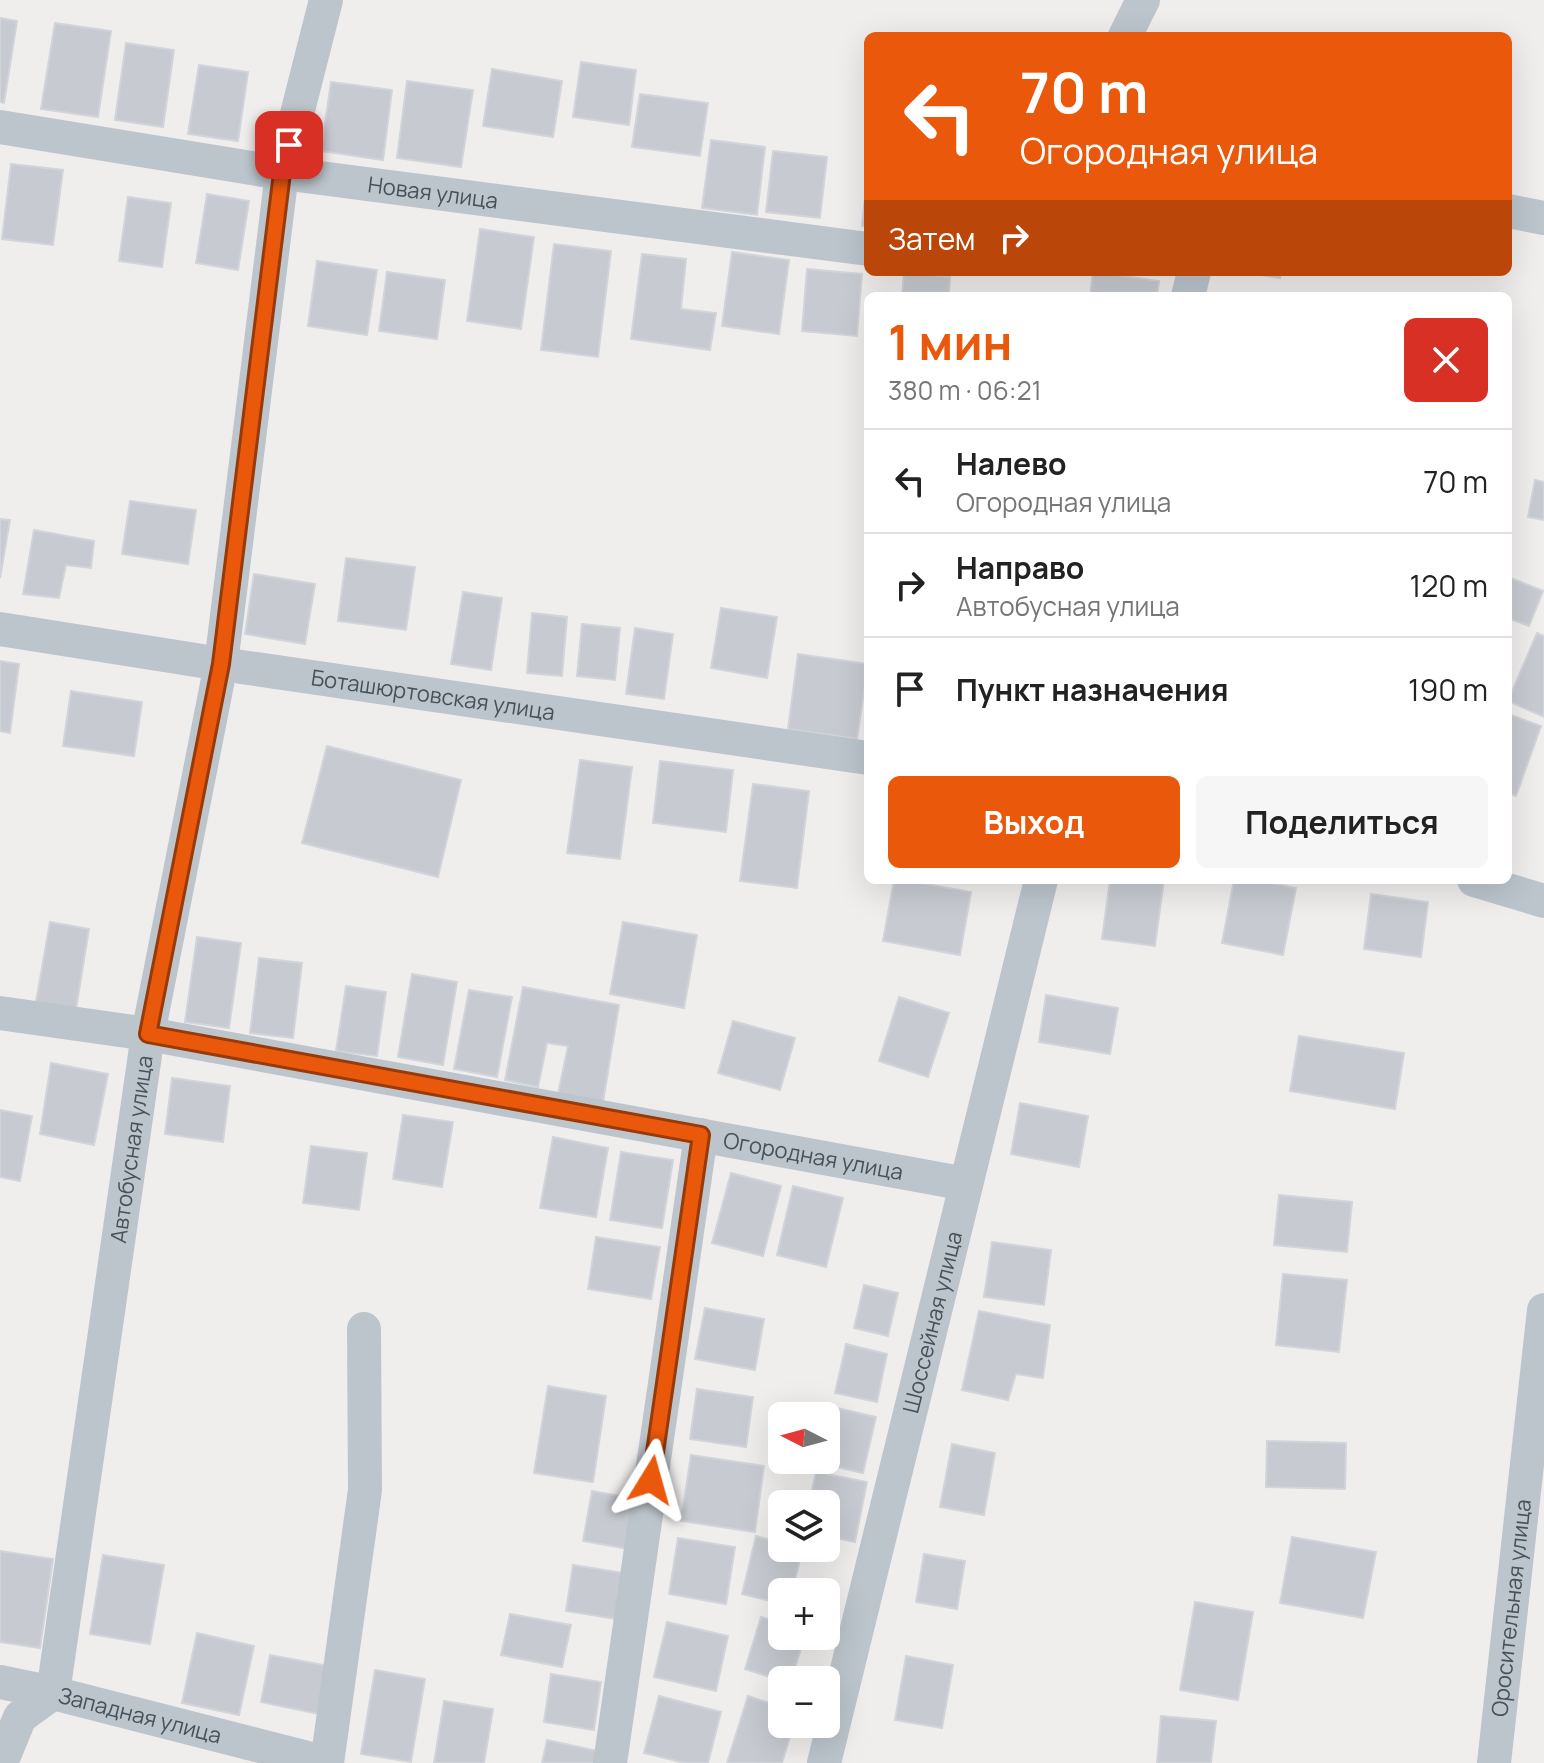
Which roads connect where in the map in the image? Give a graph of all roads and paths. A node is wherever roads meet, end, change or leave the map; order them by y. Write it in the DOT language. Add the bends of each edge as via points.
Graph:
graph roads {
  1 [pos="326,0"];
  2 [pos="1143,0"];
  3 [pos="1127,32"];
  4 [pos="0,127"];
  5 [pos="282,173"];
  6 [pos="1512,212"];
  7 [pos="1544,218"];
  8 [pos="864,248"];
  9 [pos="0,629"];
  10 [pos="221,664"];
  11 [pos="864,757"];
  12 [pos="1040,884"];
  13 [pos="1487,884"];
  14 [pos="1544,901"];
  15 [pos="0,1013"];
  16 [pos="148,1034"];
  17 [pos="701,1135"];
  18 [pos="966,1184"];
  19 [pos="1544,1310"];
  20 [pos="364,1329"];
  21 [pos="0,1682"];
  22 [pos="53,1693"];
  23 [pos="1,1763"];
  24 [pos="327,1763"];
  25 [pos="610,1763"];
  26 [pos="824,1763"];
  27 [pos="1494,1763"];
  1 -- 5 [label="street, Автобусная улица"];
  2 -- 3 [label="street"];
  4 -- 5 [label="street, Новая улица"];
  5 -- 8 [label="street, Новая улица"];
  5 -- 10 [label="street, Автобусная улица"];
  6 -- 7 [label="street"];
  9 -- 10 [label="street, Боташюртовская улица"];
  10 -- 11 [label="street, Боташюртовская улица"];
  10 -- 16 [label="street, Автобусная улица"];
  12 -- 18 [label="street, Шоссейная улица"];
  13 -- 14 [label="street"];
  15 -- 16 [label="street, Огородная улица"];
  16 -- 17 [label="street, Огородная улица"];
  16 -- 22 [label="street, Автобусная улица"];
  17 -- 18 [label="street, Огородная улица"];
  17 -- 25 [label="street"];
  18 -- 26 [label="street, Шоссейная улица"];
  19 -- 27 [label="street, Оросительная улица"];
  20 -- 24 [label="street" via="365,1490"];
  21 -- 22 [label="street, Западная улица"];
  22 -- 23 [label="street" via="20,1717"];
  22 -- 24 [label="street, Западная улица"];
}
